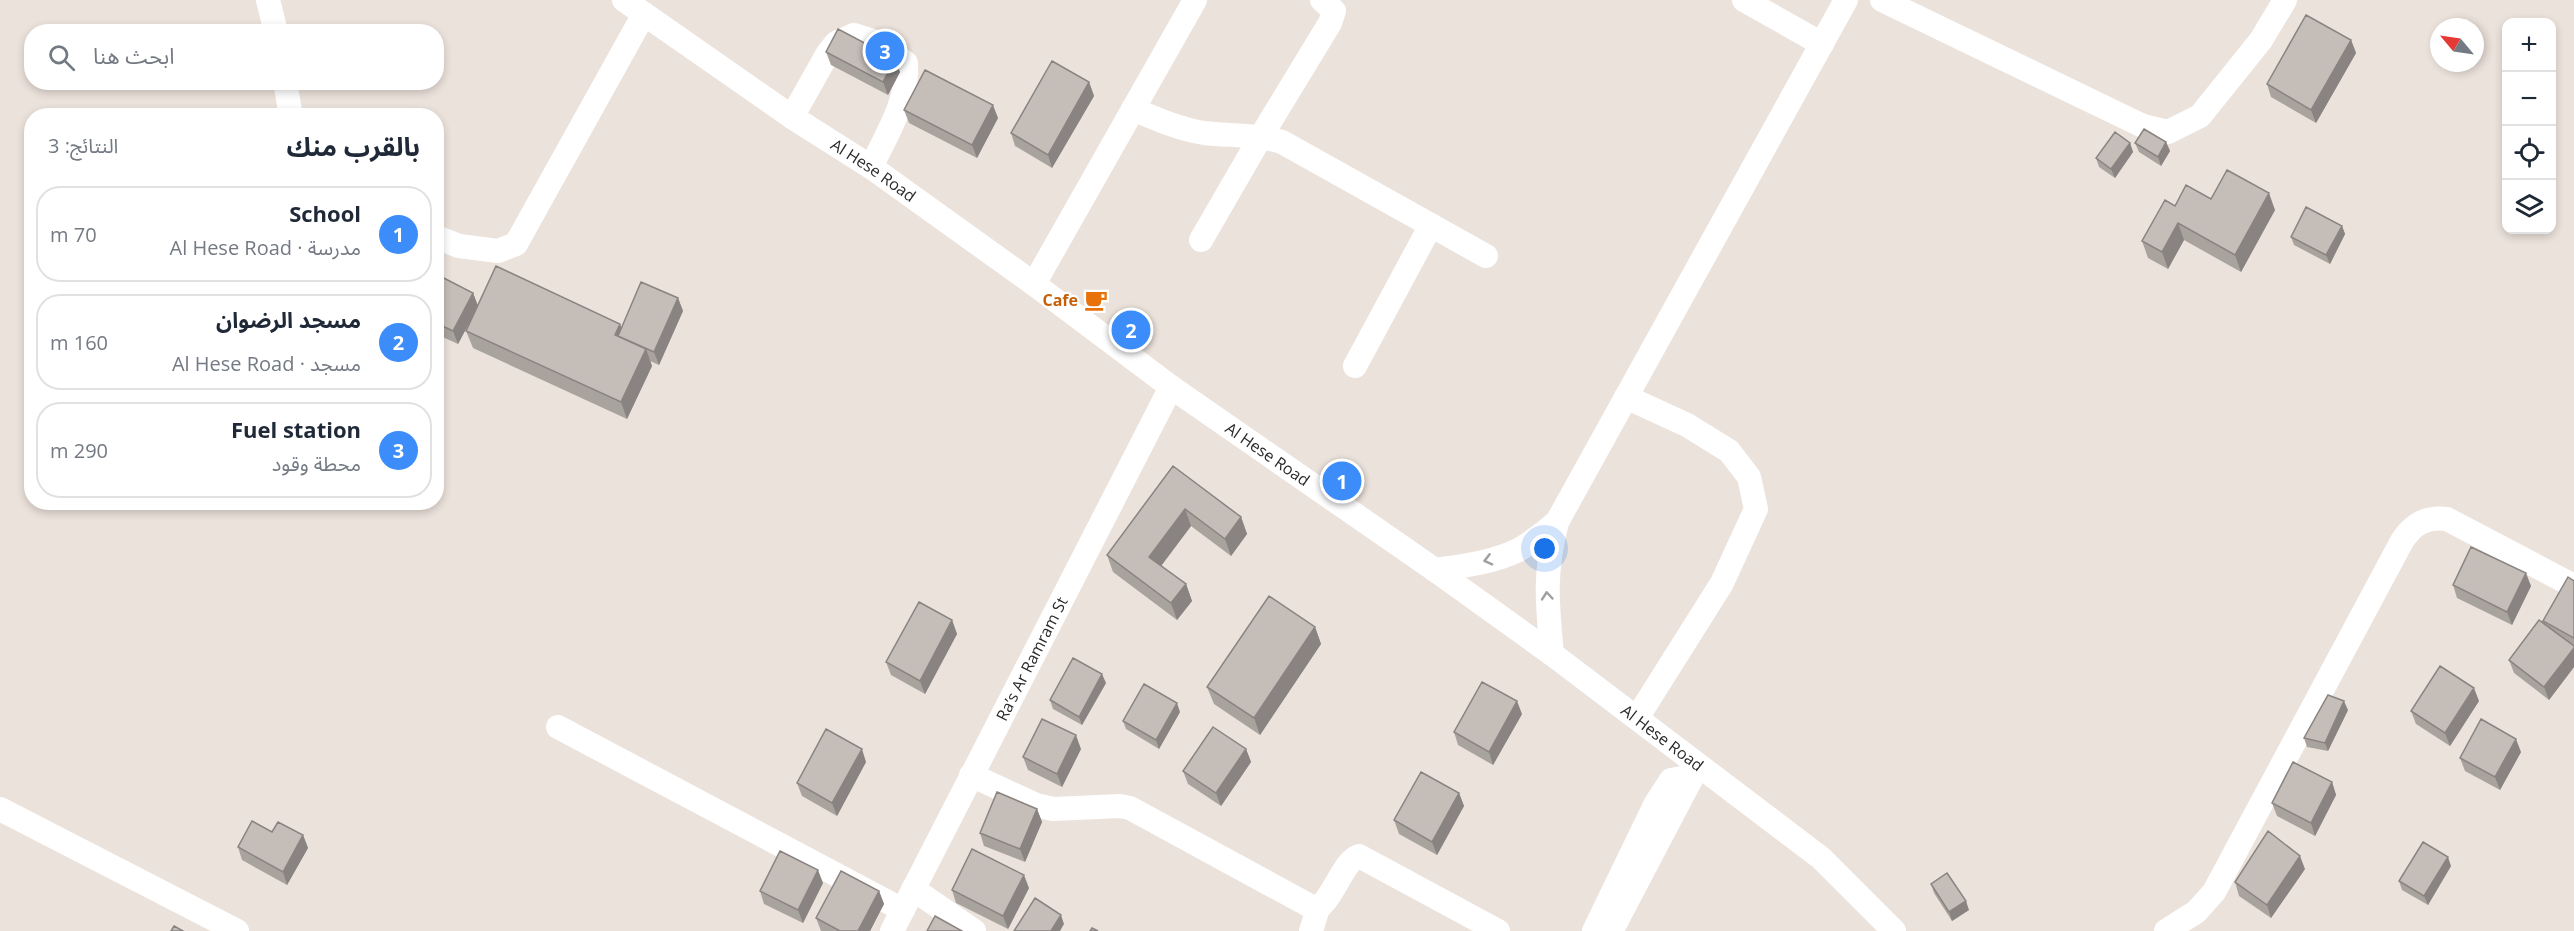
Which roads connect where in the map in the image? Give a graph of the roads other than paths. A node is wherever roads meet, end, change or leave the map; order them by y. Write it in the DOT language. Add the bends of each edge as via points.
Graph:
graph roads {
  1 [pos="268,0"];
  2 [pos="1195,0"];
  3 [pos="1322,0"];
  4 [pos="1744,0"];
  5 [pos="1846,0"];
  6 [pos="1882,0"];
  7 [pos="2285,0"];
  8 [pos="634,7"];
  9 [pos="274,24"];
  10 [pos="1822,44"];
  11 [pos="286,90"];
  12 [pos="290,108"];
  13 [pos="1133,109"];
  14 [pos="792,117"];
  15 [pos="1260,138"];
  16 [pos="871,167"];
  17 [pos="1431,225"];
  18 [pos="444,240"];
  19 [pos="1201,240"];
  20 [pos="1486,255"];
  21 [pos="1034,284"];
  22 [pos="1355,366"];
  23 [pos="1171,387"];
  24 [pos="1626,397"];
  25 [pos="1557,522"];
  26 [pos="1435,570"];
  27 [pos="2574,586"];
  28 [pos="1552,654"];
  29 [pos="1637,718"];
  30 [pos="558,727"];
  31 [pos="1695,770"];
  32 [pos="970,775"];
  33 [pos="0,809"];
  34 [pos="914,889"];
  35 [pos="1318,908"];
  36 [pos="897,921"];
  37 [pos="237,931"];
  38 [pos="975,931"];
  39 [pos="1311,931"];
  40 [pos="1498,931"];
  41 [pos="1594,931"];
  42 [pos="1611,931"];
  43 [pos="1894,931"];
  44 [pos="2166,931"];
  1 -- 9 [label="street"];
  2 -- 13 [label="street"];
  3 -- 15 [label="street" via="1334,11 1330,23"];
  4 -- 10 [label="street"];
  5 -- 10 [label="street"];
  6 -- 7 [label="street" via="2143,126 2168,132 2200,116"];
  8 -- 14 [label="street, Al Hese Road"];
  8 -- 18 [label="street" via="516,244 498,251"];
  10 -- 24 [label="street"];
  11 -- 12 [label="street"];
  13 -- 15 [label="street" via="1165,123 1202,132"];
  13 -- 21 [label="street"];
  14 -- 16 [label="street, Al Hese Road"];
  14 -- 16 [label="street" via="836,43 854,35 876,42 906,63 907,77 900,105"];
  15 -- 17 [label="street" via="1282,142"];
  15 -- 19 [label="street"];
  16 -- 21 [label="street, Al Hese Road"];
  17 -- 20 [label="street"];
  17 -- 22 [label="street"];
  21 -- 23 [label="street, Al Hese Road"];
  23 -- 26 [label="street, Al Hese Road"];
  23 -- 32 [label="street, Ra’s Ar Ramram St"];
  24 -- 25 [label="street"];
  24 -- 29 [label="street" via="1687,425 1729,451 1749,477 1756,509 1722,583"];
  25 -- 26 [label="street, one-way" via="1515,552"];
  28 -- 25 [label="street, one-way" via="1546,585"];
  26 -- 28 [label="street, Al Hese Road"];
  27 -- 44 [label="street" via="2447,519 2429,518 2413,527 2214,892 2196,912"];
  28 -- 29 [label="street, Al Hese Road"];
  29 -- 31 [label="street, Al Hese Road"];
  30 -- 36 [label="street"];
  31 -- 41 [label="street" via="1671,780 1656,803"];
  31 -- 42 [label="street"];
  31 -- 43 [label="street, Al Hese Road" via="1821,858"];
  32 -- 34 [label="street, Ra’s Ar Ramram St"];
  32 -- 35 [label="street" via="1053,809 1130,808"];
  33 -- 37 [label="street"];
  34 -- 36 [label="street, Ra’s Ar Ramram St"];
  34 -- 38 [label="street"];
  35 -- 39 [label="street"];
  35 -- 40 [label="street" via="1326,903 1359,856"];
}
